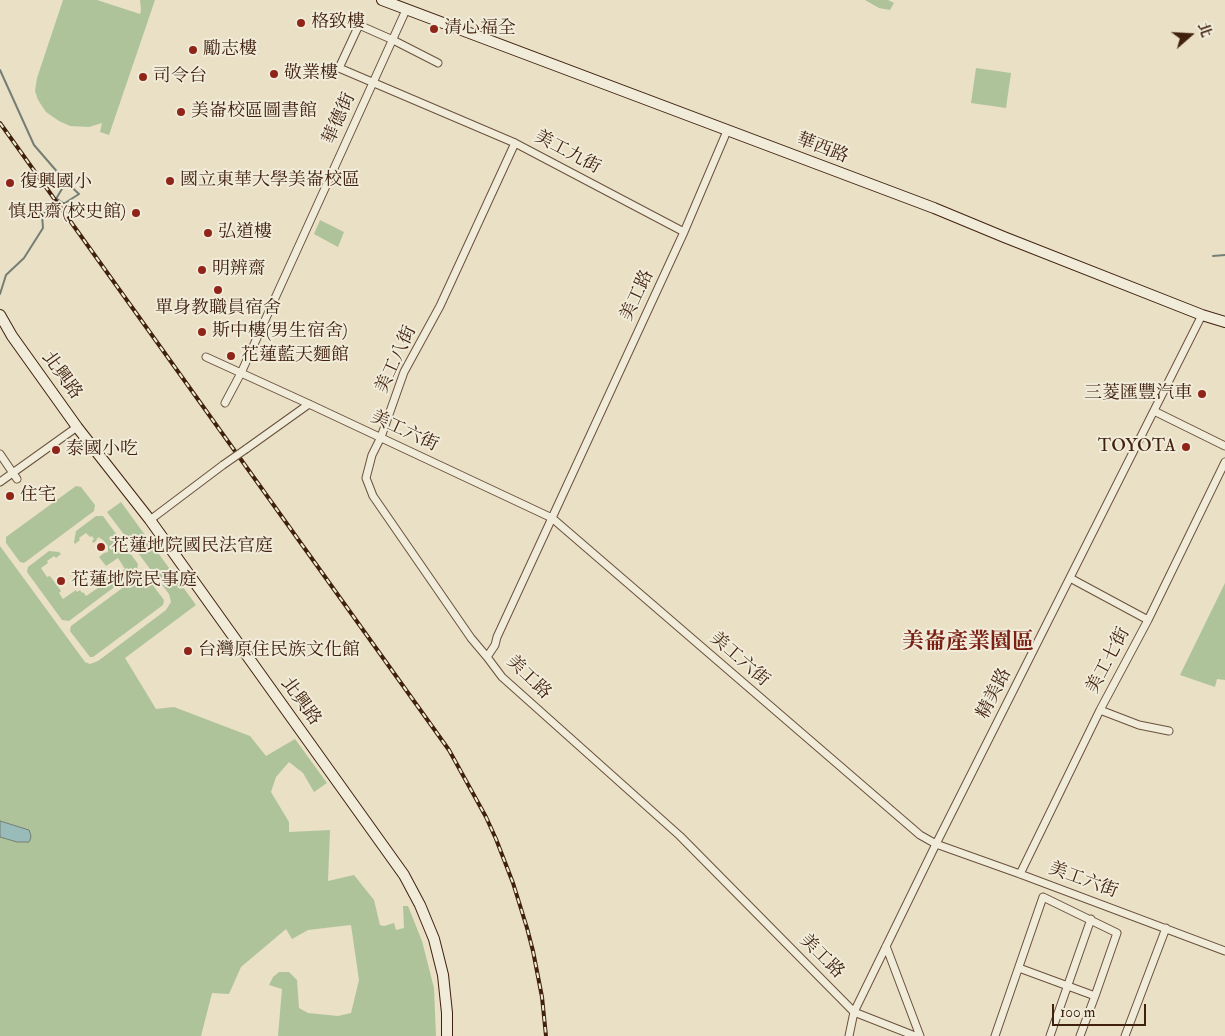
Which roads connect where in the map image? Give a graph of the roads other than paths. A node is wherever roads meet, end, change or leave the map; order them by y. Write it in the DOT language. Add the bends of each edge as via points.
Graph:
graph roads {
  1 [pos="382,0"];
  2 [pos="406,10"];
  3 [pos="393,40"];
  4 [pos="438,63"];
  5 [pos="373,83"];
  6 [pos="727,130"];
  7 [pos="515,143"];
  8 [pos="684,232"];
  9 [pos="0,315"];
  10 [pos="1202,315"];
  11 [pos="1225,322"];
  12 [pos="206,357"];
  13 [pos="242,373"];
  14 [pos="225,403"];
  15 [pos="309,404"];
  16 [pos="1154,411"];
  17 [pos="77,427"];
  18 [pos="381,437"];
  19 [pos="1225,446"];
  20 [pos="0,454"];
  21 [pos="1225,462"];
  22 [pos="15,476"];
  23 [pos="0,482"];
  24 [pos="552,518"];
  25 [pos="150,520"];
  26 [pos="1070,578"];
  27 [pos="1148,620"];
  28 [pos="487,657"];
  29 [pos="1100,710"];
  30 [pos="1169,731"];
  31 [pos="936,844"];
  32 [pos="1020,874"];
  33 [pos="1091,919"];
  34 [pos="1166,928"];
  35 [pos="886,946"];
  36 [pos="1225,951"];
  37 [pos="1019,968"];
  38 [pos="1067,986"];
  39 [pos="1095,996"];
  40 [pos="854,1012"];
  41 [pos="447,1036"];
  42 [pos="850,1036"];
  43 [pos="915,1036"];
  44 [pos="920,1036"];
  45 [pos="995,1036"];
  46 [pos="1050,1036"];
  47 [pos="1080,1036"];
  48 [pos="1125,1036"];
  1 -- 2 [label="street, 華西路"];
  2 -- 3 [label="street, 華德街"];
  2 -- 6 [label="street, 華西路"];
  3 -- 4 [label="street"];
  3 -- 5 [label="street, 華德街"];
  3 -- 5 [label="street, 美工九街" via="359,25 340,68"];
  5 -- 7 [label="street, 美工九街"];
  5 -- 13 [label="street, 華德街"];
  6 -- 8 [label="street, 美工路"];
  6 -- 10 [label="street, 華西路"];
  7 -- 8 [label="street, 美工九街"];
  7 -- 18 [label="street, 美工八街" via="440,306 404,372"];
  8 -- 24 [label="street, 美工路"];
  9 -- 17 [label="street, 北興路"];
  10 -- 11 [label="street, 華西路"];
  10 -- 16 [label="street, 精美路"];
  12 -- 13 [label="street, 美工六街"];
  13 -- 14 [label="street, 華德街"];
  13 -- 15 [label="street, 美工六街"];
  15 -- 18 [label="street, 美工六街"];
  15 -- 25 [label="street, bridge"];
  16 -- 19 [label="street"];
  16 -- 26 [label="street, 精美路"];
  17 -- 22 [label="street"];
  17 -- 25 [label="street, 北興路"];
  18 -- 24 [label="street, 美工六街"];
  18 -- 28 [label="street, 美工八街" via="366,478 372,496"];
  20 -- 22 [label="street"];
  21 -- 27 [label="street, 美工七街"];
  22 -- 23 [label="street"];
  24 -- 28 [label="street, 美工路"];
  24 -- 31 [label="street, 美工六街" via="920,835"];
  25 -- 41 [label="street, 北興路" via="404,875 434,939 443,975"];
  26 -- 27 [label="street"];
  26 -- 31 [label="street, 精美路"];
  27 -- 29 [label="street, 美工七街"];
  28 -- 40 [label="street, 美工路" via="502,676 680,836"];
  29 -- 30 [label="street" via="1139,725"];
  29 -- 32 [label="street, 美工七街"];
  31 -- 32 [label="street, 美工六街"];
  31 -- 35 [label="street, 精美路"];
  32 -- 34 [label="street, 美工六街"];
  33 -- 37 [label="street" via="1043,897"];
  33 -- 38 [label="street"];
  33 -- 39 [label="street" via="1117,933"];
  34 -- 36 [label="street, 美工六街"];
  34 -- 48 [label="street"];
  35 -- 40 [label="street, 精美路"];
  35 -- 44 [label="street"];
  37 -- 38 [label="street"];
  37 -- 45 [label="street"];
  38 -- 39 [label="street"];
  38 -- 46 [label="street"];
  39 -- 47 [label="street"];
  40 -- 42 [label="street, 精美路"];
  40 -- 43 [label="street, 美工路"];
}
